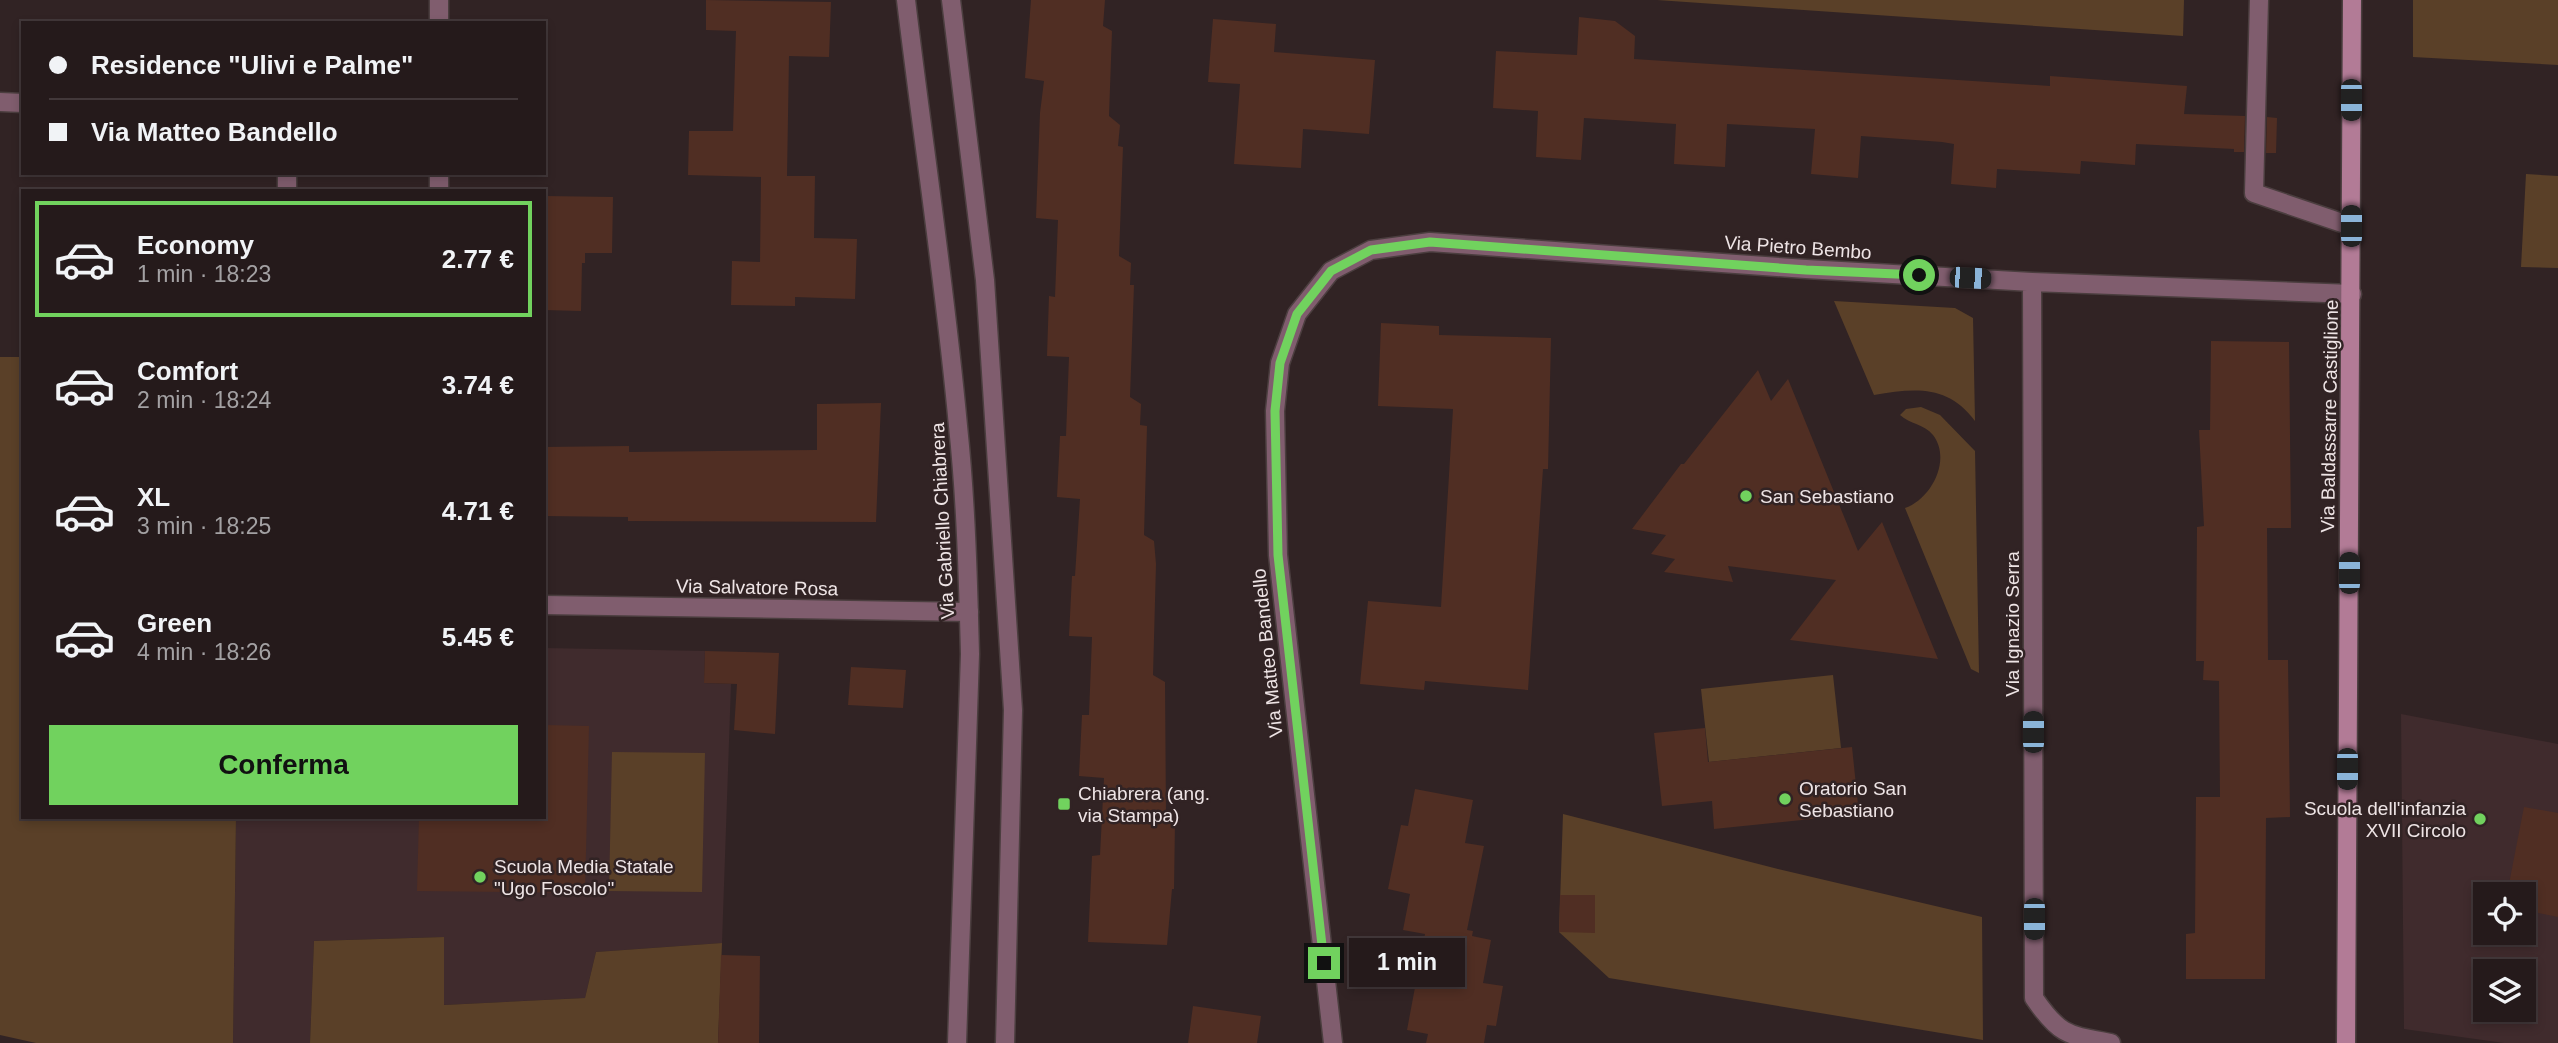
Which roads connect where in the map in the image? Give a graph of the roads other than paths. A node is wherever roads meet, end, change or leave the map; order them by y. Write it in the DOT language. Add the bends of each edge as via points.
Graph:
graph roads {
  1 [pos="439,0"];
  2 [pos="906,0"];
  3 [pos="950,0"];
  4 [pos="2259,0"];
  5 [pos="2352,0"];
  6 [pos="439,21"];
  7 [pos="0,102"];
  8 [pos="21,103"];
  9 [pos="2351,226"];
  10 [pos="1331,271"];
  11 [pos="2032,282"];
  12 [pos="2351,294"];
  13 [pos="546,605"];
  14 [pos="969,612"];
  15 [pos="957,1043"];
  16 [pos="1005,1043"];
  17 [pos="1333,1043"];
  18 [pos="2111,1043"];
  19 [pos="2346,1043"];
  1 -- 6 [label="street"];
  2 -- 14 [label="street, Via Gabriello Chiabrera" via="952,360"];
  3 -- 16 [label="street" via="985,280 1013,710"];
  4 -- 9 [label="street" via="2255,192"];
  5 -- 9 [label="main road, Via Baldassarre Castiglione"];
  7 -- 8 [label="street"];
  9 -- 12 [label="main road, Via Baldassarre Castiglione"];
  10 -- 11 [label="street, Via Pietro Bembo" via="1371,250 1430,242"];
  10 -- 17 [label="street, Via Matteo Bandello" via="1297,314 1280,363 1275,411 1278,555"];
  11 -- 12 [label="street, Via Pietro Bembo"];
  11 -- 18 [label="street, Via Ignazio Serra" via="2034,998 2050,1021 2071,1035"];
  12 -- 19 [label="main road, Via Baldassarre Castiglione"];
  13 -- 14 [label="street, Via Salvatore Rosa"];
  14 -- 15 [label="street, Via Gabriello Chiabrera"];
}
